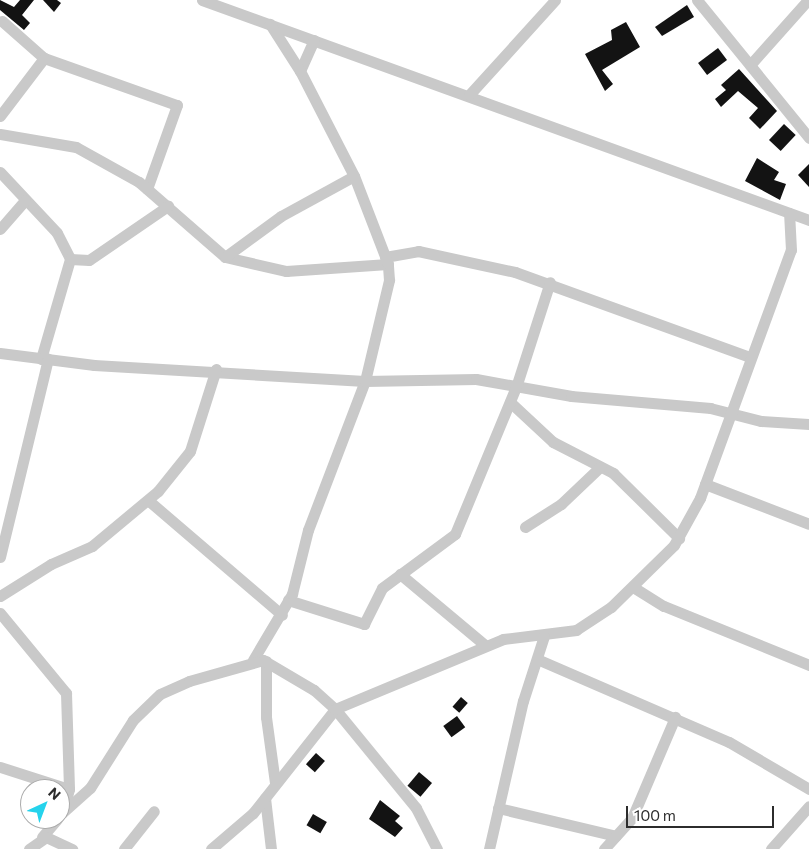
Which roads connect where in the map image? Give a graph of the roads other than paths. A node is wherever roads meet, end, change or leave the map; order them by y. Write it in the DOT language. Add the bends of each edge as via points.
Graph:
graph roads {
  1 [pos="202,0"];
  2 [pos="555,0"];
  3 [pos="697,0"];
  4 [pos="808,0"];
  5 [pos="2,21"];
  6 [pos="270,24"];
  7 [pos="314,40"];
  8 [pos="44,58"];
  9 [pos="750,66"];
  10 [pos="300,71"];
  11 [pos="469,95"];
  12 [pos="0,116"];
  13 [pos="807,132"];
  14 [pos="0,134"];
  15 [pos="0,172"];
  16 [pos="354,176"];
  17 [pos="148,190"];
  18 [pos="25,200"];
  19 [pos="168,206"];
  20 [pos="788,213"];
  21 [pos="809,220"];
  22 [pos="0,229"];
  23 [pos="225,257"];
  24 [pos="70,259"];
  25 [pos="387,260"];
  26 [pos="550,282"];
  27 [pos="0,353"];
  28 [pos="750,357"];
  29 [pos="44,359"];
  30 [pos="216,369"];
  31 [pos="365,381"];
  32 [pos="516,384"];
  33 [pos="510,402"];
  34 [pos="732,412"];
  35 [pos="809,424"];
  36 [pos="600,467"];
  37 [pos="705,484"];
  38 [pos="149,501"];
  39 [pos="809,524"];
  40 [pos="524,527"];
  41 [pos="679,538"];
  42 [pos="0,557"];
  43 [pos="400,574"];
  44 [pos="633,587"];
  45 [pos="0,596"];
  46 [pos="288,600"];
  47 [pos="0,613"];
  48 [pos="282,615"];
  49 [pos="544,636"];
  50 [pos="485,645"];
  51 [pos="537,659"];
  52 [pos="253,660"];
  53 [pos="266,661"];
  54 [pos="809,665"];
  55 [pos="335,708"];
  56 [pos="675,717"];
  57 [pos="0,767"];
  58 [pos="38,779"];
  59 [pos="69,779"];
  60 [pos="275,783"];
  61 [pos="809,789"];
  62 [pos="265,798"];
  63 [pos="70,805"];
  64 [pos="809,806"];
  65 [pos="498,808"];
  66 [pos="154,811"];
  67 [pos="48,829"];
  68 [pos="616,836"];
  69 [pos="42,837"];
  70 [pos="29,849"];
  71 [pos="72,849"];
  72 [pos="124,849"];
  73 [pos="211,849"];
  74 [pos="271,849"];
  75 [pos="437,849"];
  76 [pos="490,849"];
  77 [pos="604,849"];
  78 [pos="771,849"];
  1 -- 6 [label="street"];
  2 -- 11 [label="street"];
  3 -- 9 [label="street"];
  4 -- 9 [label="street"];
  5 -- 8 [label="street"];
  6 -- 7 [label="street"];
  6 -- 10 [label="street"];
  7 -- 10 [label="street"];
  7 -- 11 [label="street"];
  8 -- 12 [label="street"];
  8 -- 17 [label="street" via="177,105"];
  9 -- 13 [label="street"];
  10 -- 16 [label="street"];
  11 -- 20 [label="street"];
  14 -- 17 [label="street" via="76,147"];
  15 -- 18 [label="street"];
  16 -- 23 [label="street" via="281,216"];
  16 -- 25 [label="street"];
  17 -- 19 [label="street"];
  18 -- 22 [label="street"];
  18 -- 24 [label="street" via="57,233"];
  19 -- 23 [label="street"];
  19 -- 24 [label="street" via="89,260"];
  20 -- 21 [label="street"];
  20 -- 28 [label="street" via="791,250"];
  23 -- 25 [label="street" via="286,271"];
  24 -- 29 [label="street"];
  25 -- 26 [label="street" via="429,252"];
  25 -- 31 [label="street" via="389,280"];
  26 -- 28 [label="street"];
  26 -- 32 [label="street"];
  27 -- 29 [label="street"];
  28 -- 34 [label="street"];
  29 -- 30 [label="street"];
  29 -- 42 [label="street"];
  30 -- 31 [label="street"];
  30 -- 38 [label="street" via="190,451"];
  31 -- 32 [label="street" via="476,379"];
  31 -- 46 [label="street" via="305,537"];
  32 -- 33 [label="street"];
  32 -- 34 [label="street" via="571,396"];
  33 -- 36 [label="street" via="552,442"];
  33 -- 43 [label="street" via="455,534"];
  34 -- 35 [label="street" via="761,421"];
  34 -- 37 [label="street"];
  36 -- 40 [label="street" via="561,504"];
  36 -- 41 [label="street" via="617,477"];
  37 -- 39 [label="street"];
  37 -- 41 [label="street"];
  38 -- 45 [label="street" via="92,546 51,564"];
  38 -- 48 [label="street"];
  41 -- 44 [label="street"];
  43 -- 46 [label="street" via="382,588 361,624"];
  43 -- 50 [label="street"];
  44 -- 49 [label="street" via="576,630"];
  44 -- 54 [label="street" via="664,606"];
  46 -- 48 [label="street"];
  47 -- 59 [label="street" via="66,692"];
  48 -- 52 [label="street"];
  49 -- 50 [label="street"];
  49 -- 51 [label="street"];
  50 -- 55 [label="street"];
  51 -- 56 [label="street"];
  51 -- 65 [label="street"];
  52 -- 53 [label="street"];
  52 -- 63 [label="street" via="188,681 146,704 90,788"];
  53 -- 55 [label="street" via="314,690"];
  53 -- 60 [label="street" via="266,717"];
  55 -- 60 [label="street"];
  55 -- 75 [label="street" via="416,808"];
  56 -- 61 [label="street"];
  56 -- 68 [label="street" via="632,818"];
  57 -- 58 [label="street"];
  60 -- 62 [label="street"];
  62 -- 73 [label="street"];
  62 -- 74 [label="street"];
  64 -- 78 [label="street"];
  65 -- 68 [label="street"];
  65 -- 76 [label="street"];
  66 -- 72 [label="street"];
  67 -- 69 [label="street"];
  68 -- 77 [label="street"];
  69 -- 70 [label="street"];
  69 -- 71 [label="street"];
}
